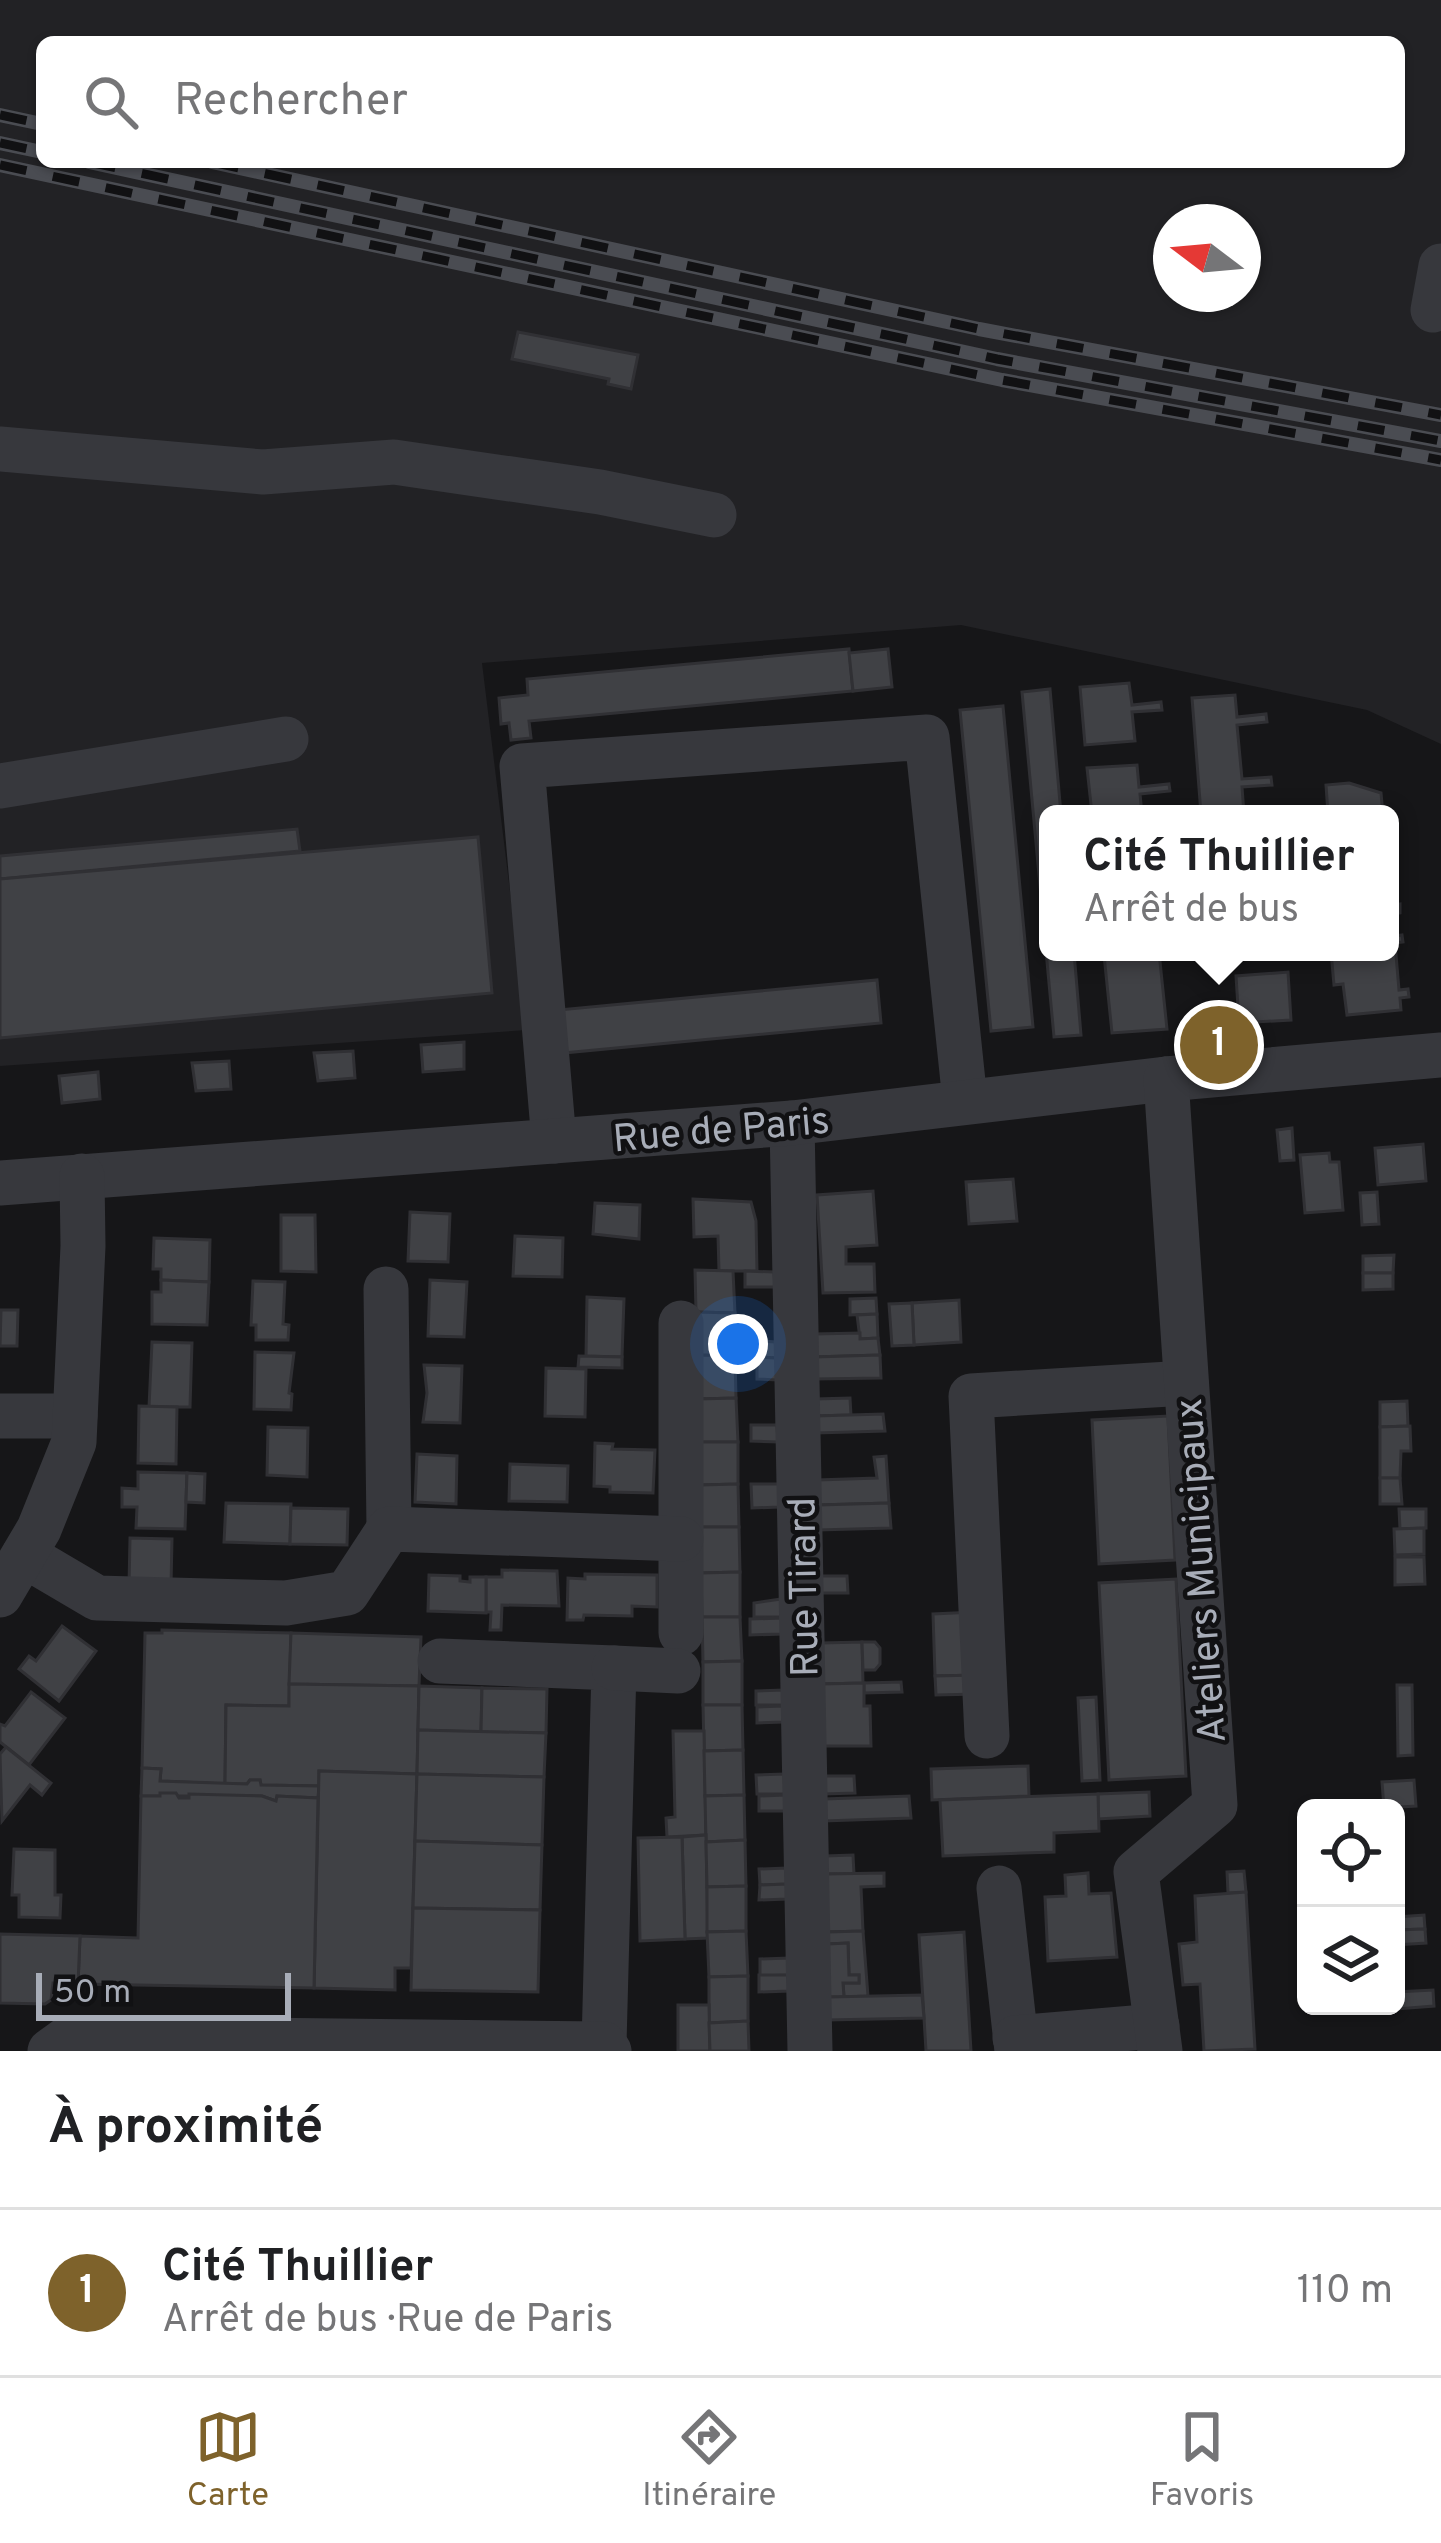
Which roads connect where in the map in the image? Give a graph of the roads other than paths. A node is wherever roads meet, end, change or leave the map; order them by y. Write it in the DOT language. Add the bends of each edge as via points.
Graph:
graph roads {
  1 [pos="0,449"];
  2 [pos="714,514"];
  3 [pos="286,739"];
  4 [pos="0,786"];
  5 [pos="1441,1055"];
  6 [pos="1166,1079"];
  7 [pos="965,1101"];
  8 [pos="792,1123"];
  9 [pos="554,1141"];
  10 [pos="82,1177"];
  11 [pos="0,1184"];
  12 [pos="386,1289"];
  13 [pos="680,1323"];
  14 [pos="1186,1383"];
  15 [pos="0,1415"];
  16 [pos="75,1416"];
  17 [pos="389,1528"];
  18 [pos="681,1539"];
  19 [pos="24,1555"];
  20 [pos="0,1595"];
  21 [pos="440,1660"];
  22 [pos="614,1668"];
  23 [pos="987,1736"];
  24 [pos="999,1888"];
  25 [pos="1158,2038"];
  26 [pos="1016,2044"];
  27 [pos="606,2048"];
  28 [pos="50,2051"];
  29 [pos="810,2051"];
  1 -- 2 [label="street" via="263,472 394,462"];
  3 -- 4 [label="street"];
  5 -- 6 [label="street, Rue de Paris"];
  6 -- 7 [label="street, Rue de Paris"];
  6 -- 14 [label="street, Ateliers Municipaux"];
  7 -- 8 [label="street, Rue de Paris"];
  7 -- 9 [label="street" via="927,737 522,766"];
  8 -- 9 [label="street, Rue de Paris"];
  8 -- 29 [label="street, Rue Tirard"];
  9 -- 10 [label="street, Rue de Paris"];
  10 -- 11 [label="street, Rue de Paris"];
  10 -- 16 [label="street"];
  12 -- 17 [label="street"];
  13 -- 18 [label="street"];
  14 -- 23 [label="street" via="971,1396"];
  14 -- 25 [label="street, Ateliers Municipaux" via="1215,1805 1136,1872"];
  15 -- 16 [label="street"];
  16 -- 19 [label="street" via="74,1442"];
  17 -- 18 [label="street"];
  17 -- 19 [label="street" via="347,1593 286,1603 97,1598"];
  18 -- 22 [label="street" via="680,1652"];
  19 -- 20 [label="street"];
  21 -- 22 [label="street"];
  22 -- 27 [label="street"];
  24 -- 26 [label="street, Ateliers Municipaux"];
  25 -- 26 [label="street, Ateliers Municipaux"];
  27 -- 28 [label="street" via="68,2038"];
}
